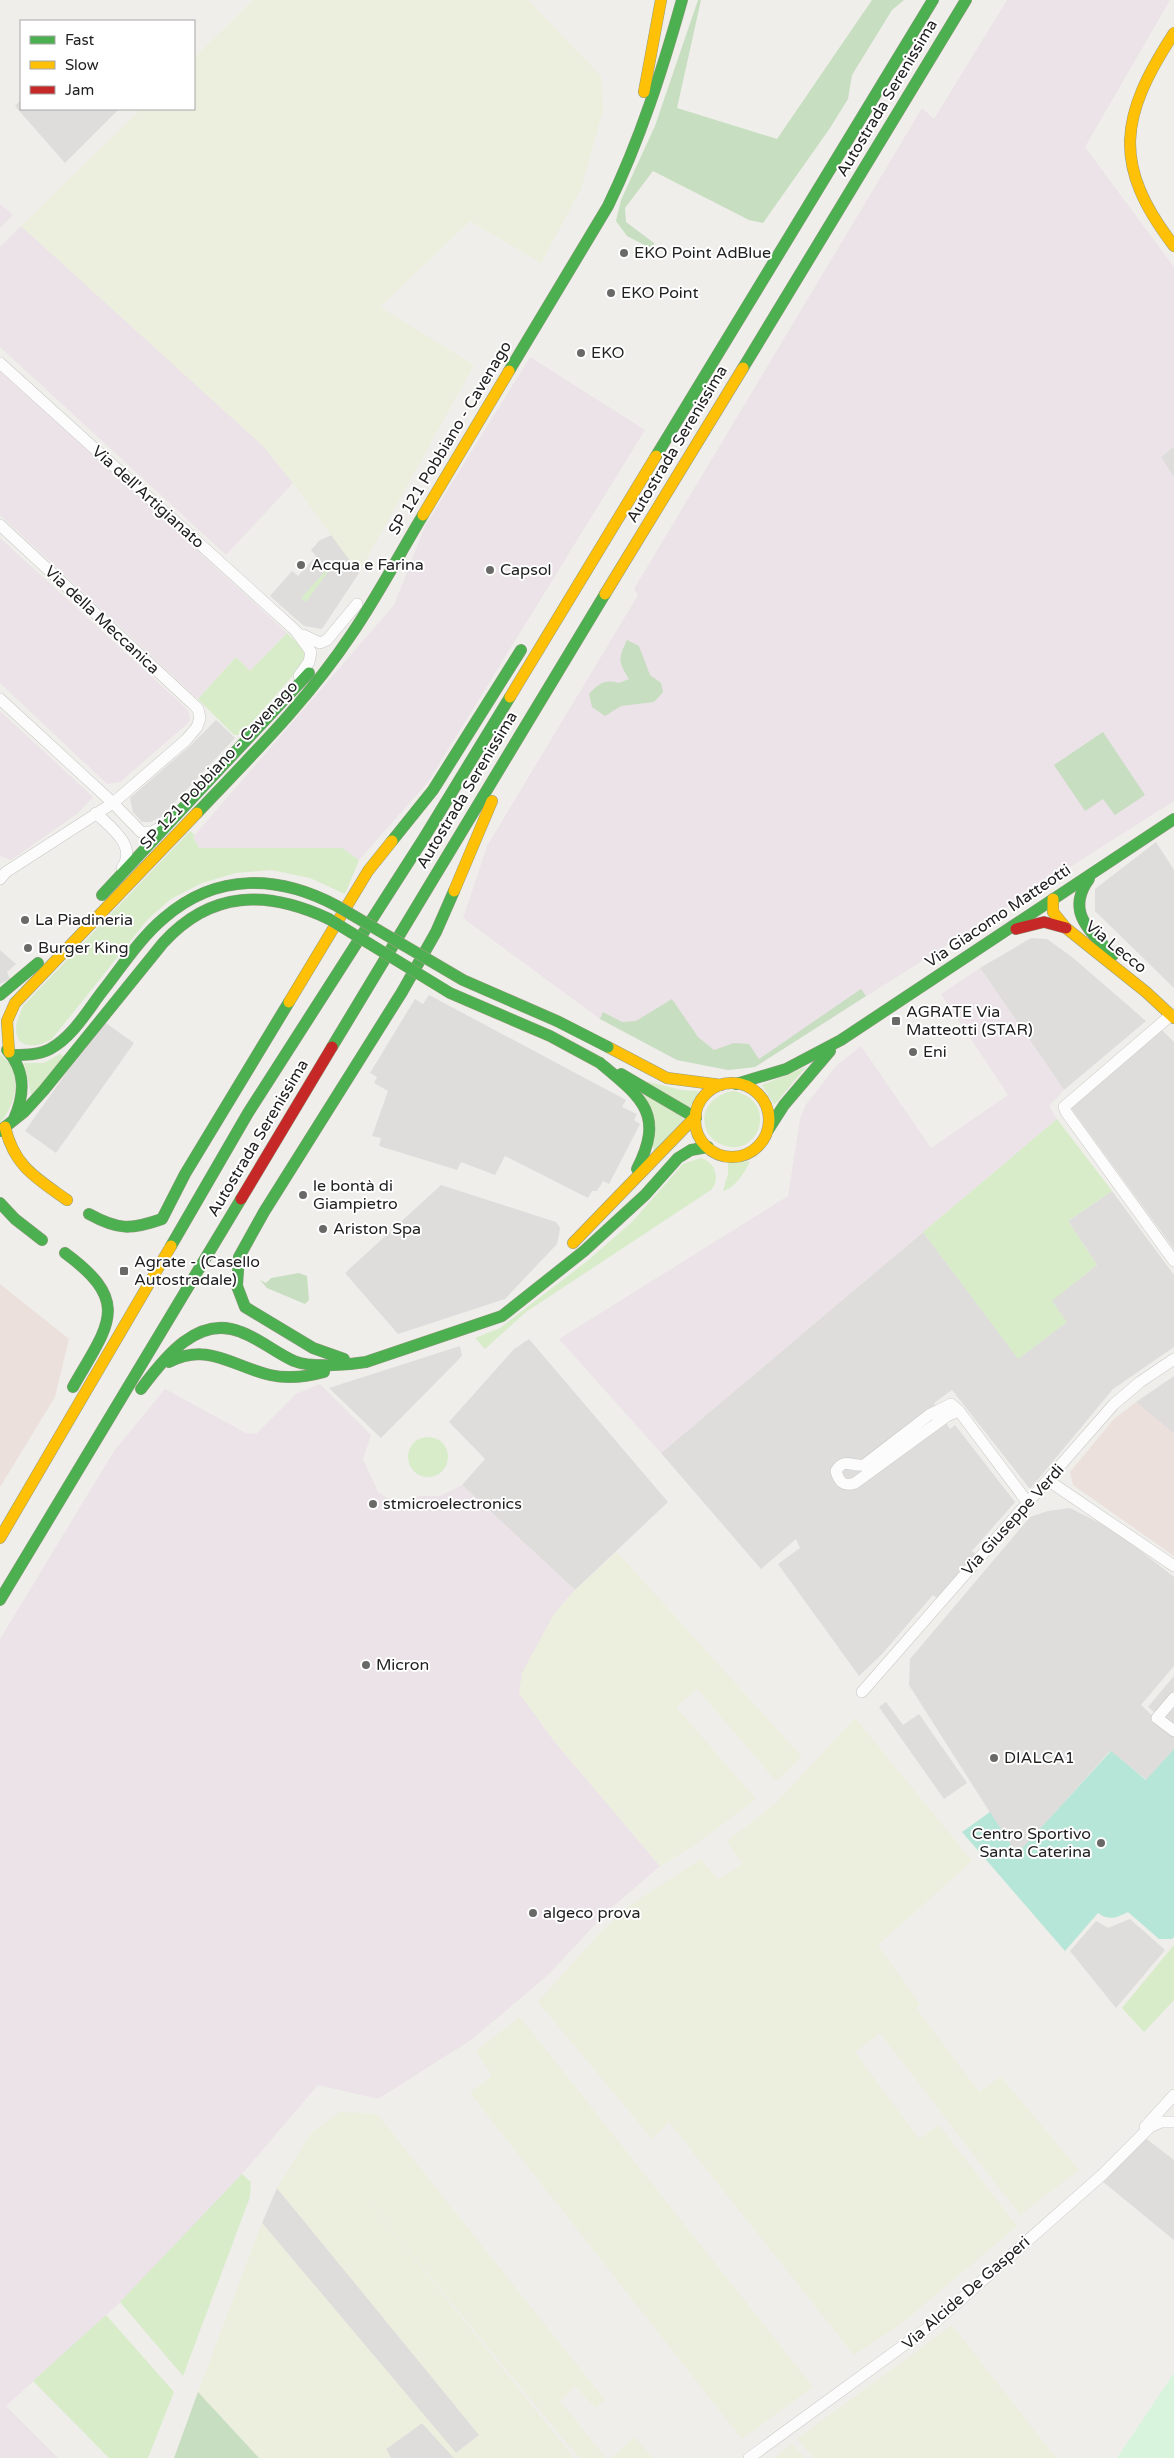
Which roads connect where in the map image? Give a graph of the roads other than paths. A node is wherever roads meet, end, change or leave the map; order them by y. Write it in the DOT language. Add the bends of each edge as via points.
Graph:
graph roads {
  1 [pos="661,0"];
  2 [pos="670,0"];
  3 [pos="682,0"];
  4 [pos="933,0"];
  5 [pos="972,3"];
  6 [pos="1174,33"];
  7 [pos="644,92"];
  8 [pos="1174,246"];
  9 [pos="0,363"];
  10 [pos="0,525"];
  11 [pos="595,556"];
  12 [pos="357,604"];
  13 [pos="550,606"];
  14 [pos="296,631"];
  15 [pos="528,639"];
  16 [pos="0,699"];
  17 [pos="263,725"];
  18 [pos="523,729"];
  19 [pos="113,803"];
  20 [pos="183,809"];
  21 [pos="96,813"];
  22 [pos="1174,819"];
  23 [pos="140,832"];
  24 [pos="147,847"];
  25 [pos="1101,867"];
  26 [pos="2,872"];
  27 [pos="102,896"];
  28 [pos="1053,899"];
  29 [pos="1066,928"];
  30 [pos="84,931"];
  31 [pos="995,937"];
  32 [pos="1102,943"];
  33 [pos="1146,992"];
  34 [pos="0,995"];
  35 [pos="1172,1016"];
  36 [pos="840,1040"];
  37 [pos="7,1051"];
  38 [pos="600,1062"];
  39 [pos="736,1084"];
  40 [pos="721,1086"];
  41 [pos="696,1117"];
  42 [pos="6,1126"];
  43 [pos="768,1130"];
  44 [pos="708,1147"];
  45 [pos="618,1197"];
  46 [pos="67,1200"];
  47 [pos="0,1203"];
  48 [pos="89,1214"];
  49 [pos="42,1240"];
  50 [pos="65,1253"];
  51 [pos="1174,1261"];
  52 [pos="512,1310"];
  53 [pos="1174,1359"];
  54 [pos="366,1362"];
  55 [pos="343,1366"];
  56 [pos="149,1377"];
  57 [pos="959,1411"];
  58 [pos="69,1422"];
  59 [pos="1049,1481"];
  60 [pos="1028,1503"];
  61 [pos="0,1538"];
  62 [pos="1174,1566"];
  63 [pos="0,1600"];
  64 [pos="0,1608"];
  65 [pos="862,1692"];
  66 [pos="1174,1698"];
  67 [pos="1174,1731"];
  68 [pos="1174,2095"];
  69 [pos="1174,2122"];
  70 [pos="1139,2135"];
  71 [pos="749,2458"];
  1 -- 7 [label="main road"];
  2 -- 7 [label="main road, SP 121 Pobbiano - Cavenago"];
  3 -- 30 [label="main road, SP 121 Pobbiano - Cavenago" via="661,75 608,206 351,635 273,733"];
  4 -- 11 [label="main road, Autostrada Serenissima"];
  5 -- 18 [label="main road, Autostrada Serenissima" via="943,38"];
  6 -- 8 [label="main road" via="1144,83 1129,131 1132,169 1138,187 1147,208"];
  7 -- 12 [label="main road, SP 121 Pobbiano - Cavenago" via="620,159 593,213"];
  9 -- 14 [label="street, Via dell'Artigianato"];
  10 -- 19 [label="street, Via della Meccanica" via="198,710 197,727 186,740"];
  11 -- 13 [label="main road"];
  11 -- 58 [label="main road, Autostrada Serenissima" via="424,838 248,1112"];
  12 -- 14 [label="street, Via dell'Artigianato" via="324,642 316,642"];
  12 -- 17 [label="main road, SP 121 Pobbiano - Cavenago" via="326,653"];
  14 -- 17 [label="street, Via dell'Artigianato" via="310,649 309,662"];
  15 -- 48 [label="main road" via="433,790 368,871 185,1174 162,1219 137,1228 121,1229"];
  16 -- 19 [label="street"];
  17 -- 20 [label="main road, SP 121 Pobbiano - Cavenago"];
  18 -- 54 [label="main road" via="436,932 239,1257 238,1294 251,1312 326,1354"];
  18 -- 63 [label="main road, Autostrada Serenissima"];
  19 -- 21 [label="street"];
  19 -- 23 [label="street"];
  20 -- 23 [label="street" via="155,831"];
  20 -- 24 [label="main road, SP 121 Pobbiano - Cavenago"];
  21 -- 26 [label="street"];
  21 -- 27 [label="street" via="124,842 127,854 124,865"];
  22 -- 25 [label="main road, Via Giacomo Matteotti"];
  23 -- 24 [label="street"];
  24 -- 27 [label="main road, SP 121 Pobbiano - Cavenago"];
  24 -- 30 [label="main road" via="142,863 90,920"];
  25 -- 28 [label="main road, Via Giacomo Matteotti"];
  25 -- 32 [label="main road, Via Lecco" via="1080,890 1077,902 1083,919"];
  27 -- 34 [label="main road, SP 121 Pobbiano - Cavenago" via="46,956"];
  28 -- 29 [label="main road, Via Lecco" via="1053,912"];
  28 -- 31 [label="main road, Via Giacomo Matteotti"];
  28 -- 32 [label="main road, Via Lecco"];
  29 -- 31 [label="main road, Via Lecco" via="1037,923"];
  29 -- 33 [label="main road, Via Lecco"];
  30 -- 37 [label="main road, SP 121 Pobbiano - Cavenago" via="11,1008 6,1025"];
  31 -- 36 [label="main road, Via Giacomo Matteotti"];
  32 -- 33 [label="main road, Via Lecco"];
  33 -- 35 [label="main road, Via Lecco"];
  35 -- 51 [label="street" via="1064,1106"];
  36 -- 39 [label="main road, Via Giacomo Matteotti" via="786,1069"];
  36 -- 43 [label="main road, Via Giacomo Matteotti" via="784,1105"];
  37 -- 40 [label="main road, bridge" via="40,1053 62,1040 172,911 194,897 235,884 264,882 305,890 463,980 563,1024 668,1078"];
  37 -- 42 [label="main road, SP 121 Pobbiano - Cavenago" via="21,1070 24,1084 20,1103"];
  38 -- 41 [label="main road"];
  38 -- 42 [label="main road, bridge" via="450,993 329,919 299,905 261,898 221,904 190,918 166,939 44,1093"];
  38 -- 45 [label="main road" via="643,1104 652,1127 644,1157"];
  39 -- 40 [label="main road"];
  39 -- 43 [label="main road" via="751,1088 762,1099 768,1113"];
  40 -- 41 [label="main road" via="706,1095"];
  41 -- 44 [label="main road" via="699,1134"];
  41 -- 45 [label="main road"];
  42 -- 46 [label="main road" via="9,1147 15,1158"];
  43 -- 44 [label="main road" via="760,1144 746,1154 725,1156"];
  44 -- 52 [label="main road" via="682,1156 617,1222"];
  45 -- 52 [label="main road"];
  47 -- 49 [label="main road"];
  50 -- 58 [label="main road" via="96,1275 106,1290 110,1309 100,1339 66,1399"];
  52 -- 54 [label="main road" via="462,1331"];
  53 -- 59 [label="street, Via Giuseppe Verdi" via="1114,1404"];
  54 -- 55 [label="main road"];
  55 -- 56 [label="main road" via="293,1378 189,1352"];
  55 -- 56 [label="main road" via="296,1362 242,1332 222,1326 189,1338"];
  56 -- 64 [label="main road"];
  57 -- 57 [label="street" via="951,1404 929,1415 864,1465 843,1463 836,1471 838,1479 842,1484 855,1483 947,1416"];
  57 -- 60 [label="street"];
  58 -- 61 [label="main road, Autostrada Serenissima"];
  59 -- 60 [label="street, Via Giuseppe Verdi"];
  59 -- 62 [label="street"];
  60 -- 65 [label="street, Via Giuseppe Verdi"];
  66 -- 67 [label="street" via="1157,1718"];
  68 -- 70 [label="street"];
  69 -- 70 [label="street, Via Alcide De Gasperi" via="1157,2123"];
  70 -- 71 [label="street, Via Alcide De Gasperi" via="1102,2175 933,2324"];
}
